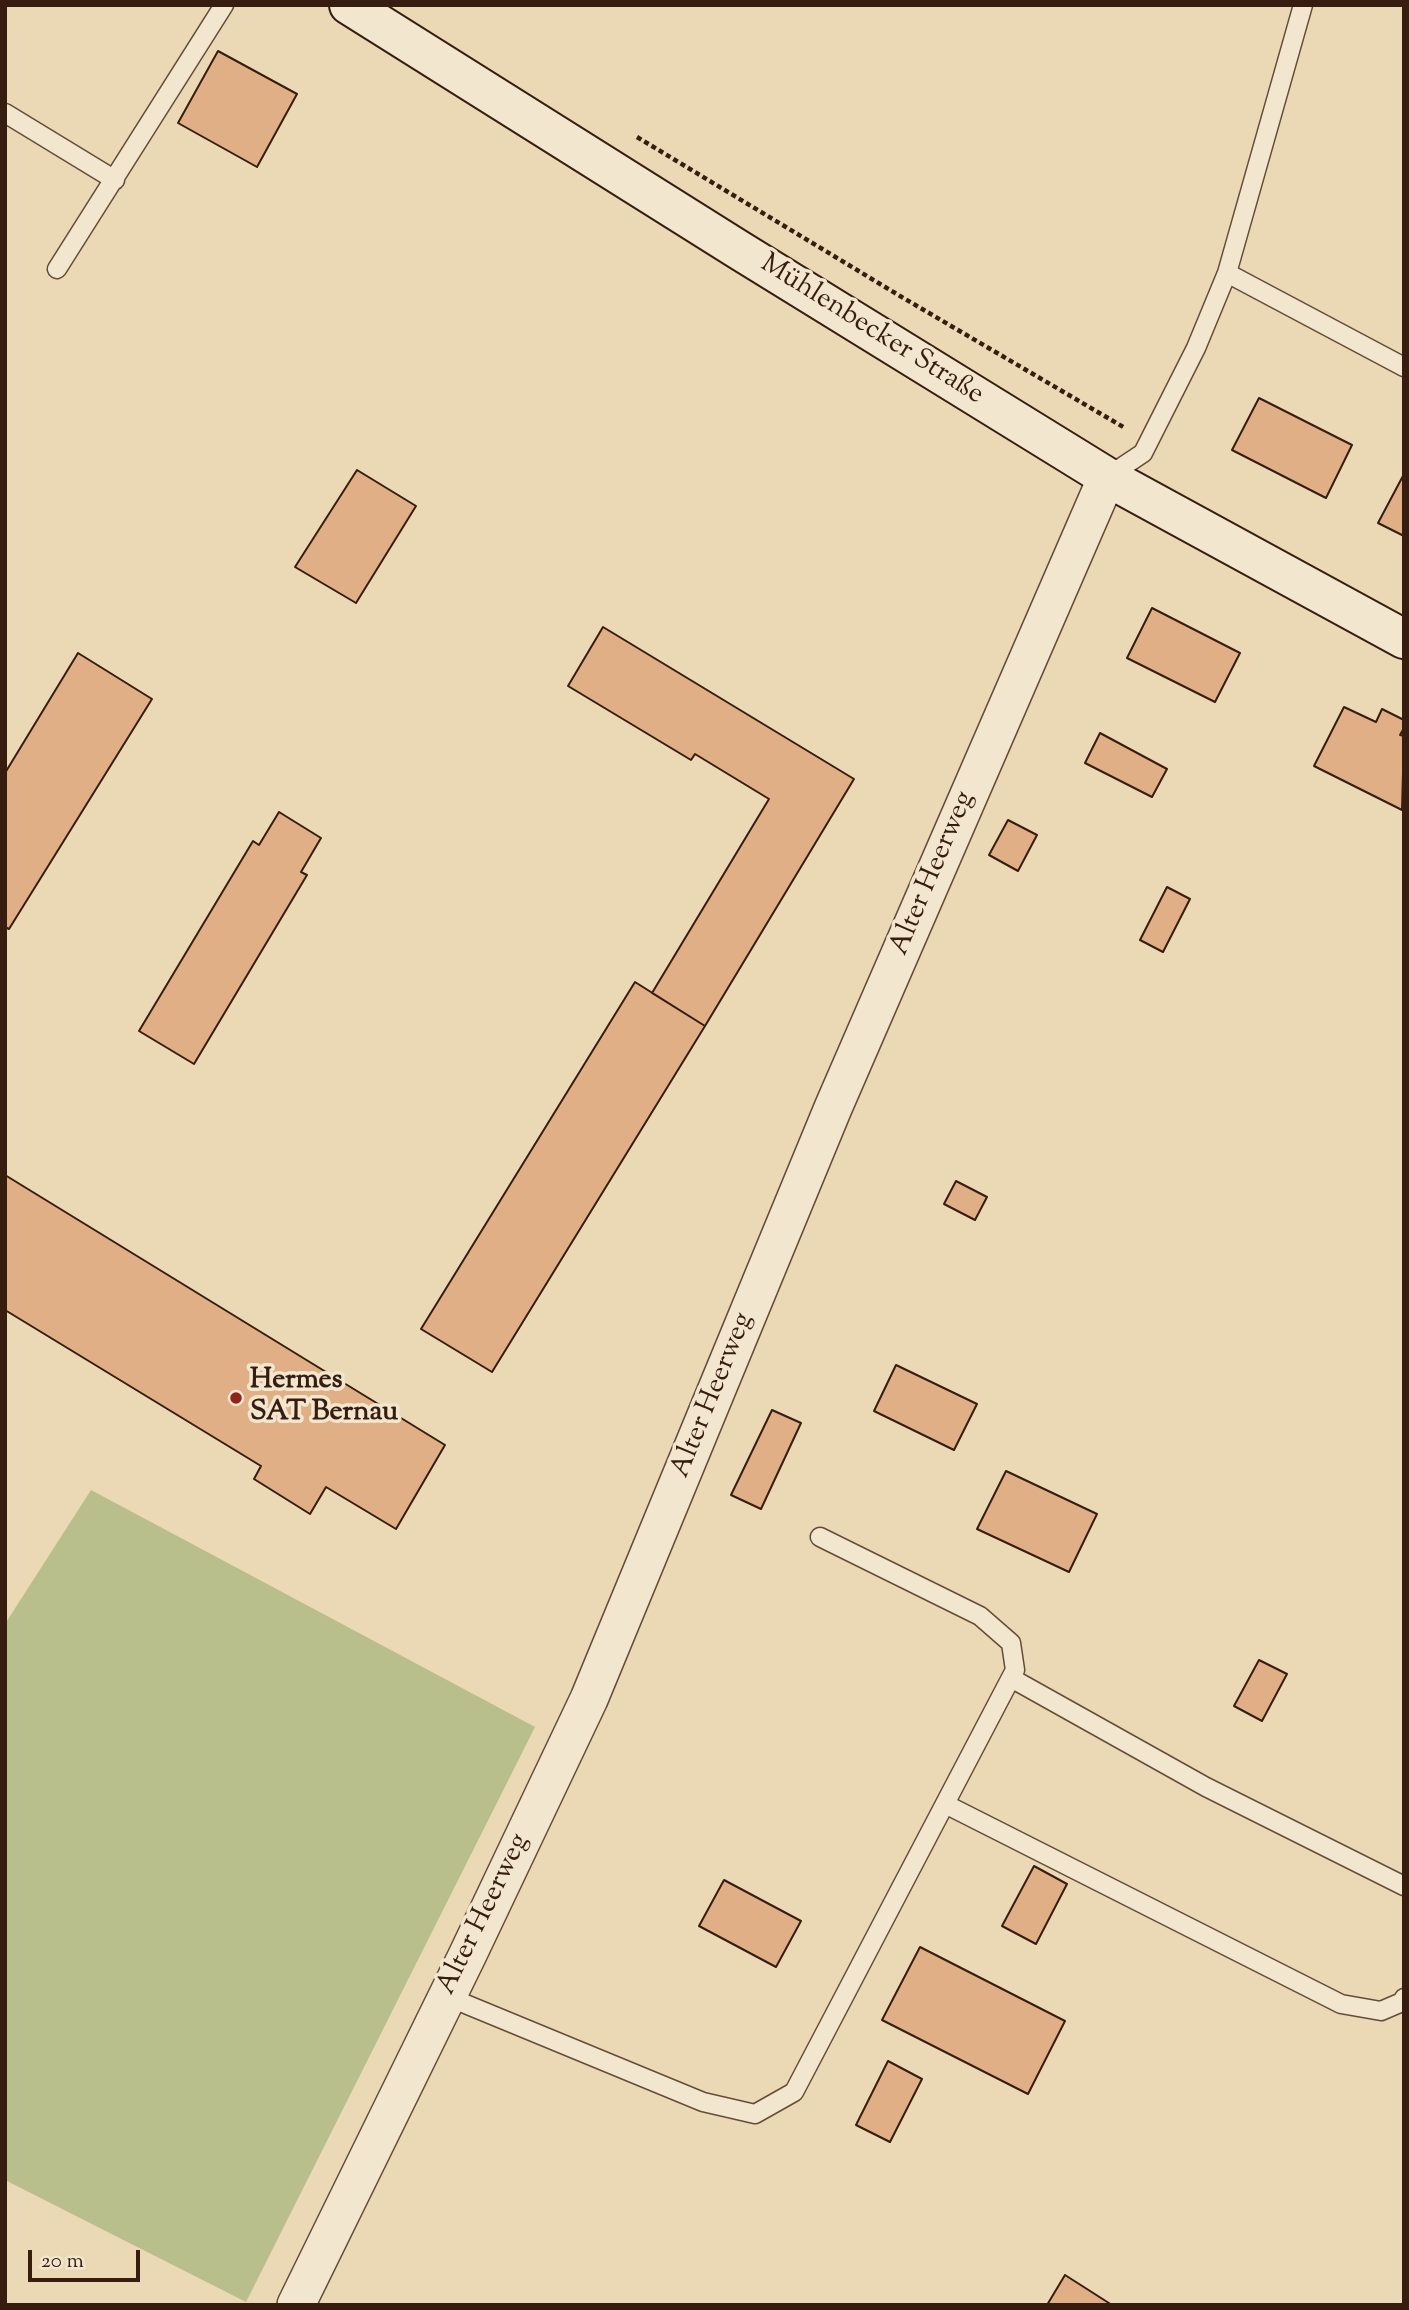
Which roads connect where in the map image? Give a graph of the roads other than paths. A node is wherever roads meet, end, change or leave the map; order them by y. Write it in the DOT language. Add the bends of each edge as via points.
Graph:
graph roads {
  1 [pos="224,5"];
  2 [pos="349,5"];
  3 [pos="1303,5"];
  4 [pos="5,113"];
  5 [pos="115,180"];
  6 [pos="57,269"];
  7 [pos="1227,273"];
  8 [pos="1404,367"];
  9 [pos="1107,477"];
  10 [pos="1404,639"];
  11 [pos="820,1537"];
  12 [pos="1011,1678"];
  13 [pos="945,1804"];
  14 [pos="1404,1886"];
  15 [pos="446,1996"];
  16 [pos="1404,1998"];
  17 [pos="296,2305"];
  1 -- 5 [label="lane"];
  2 -- 9 [label="main road, Mühlenbecker Straße"];
  3 -- 7 [label="lane"];
  4 -- 5 [label="lane"];
  5 -- 6 [label="lane"];
  7 -- 8 [label="lane"];
  7 -- 9 [label="lane" via="1150,443 1143,453"];
  9 -- 10 [label="main road, Mühlenbecker Straße"];
  9 -- 15 [label="street, Alter Heerweg" via="832,1108 589,1699"];
  11 -- 12 [label="lane" via="980,1616 1011,1643 1015,1670"];
  12 -- 13 [label="lane"];
  12 -- 14 [label="lane" via="1206,1787"];
  13 -- 15 [label="lane" via="794,2092 755,2114 703,2102"];
  13 -- 16 [label="lane" via="1341,2004 1381,2011"];
  15 -- 17 [label="street, Alter Heerweg"];
}
